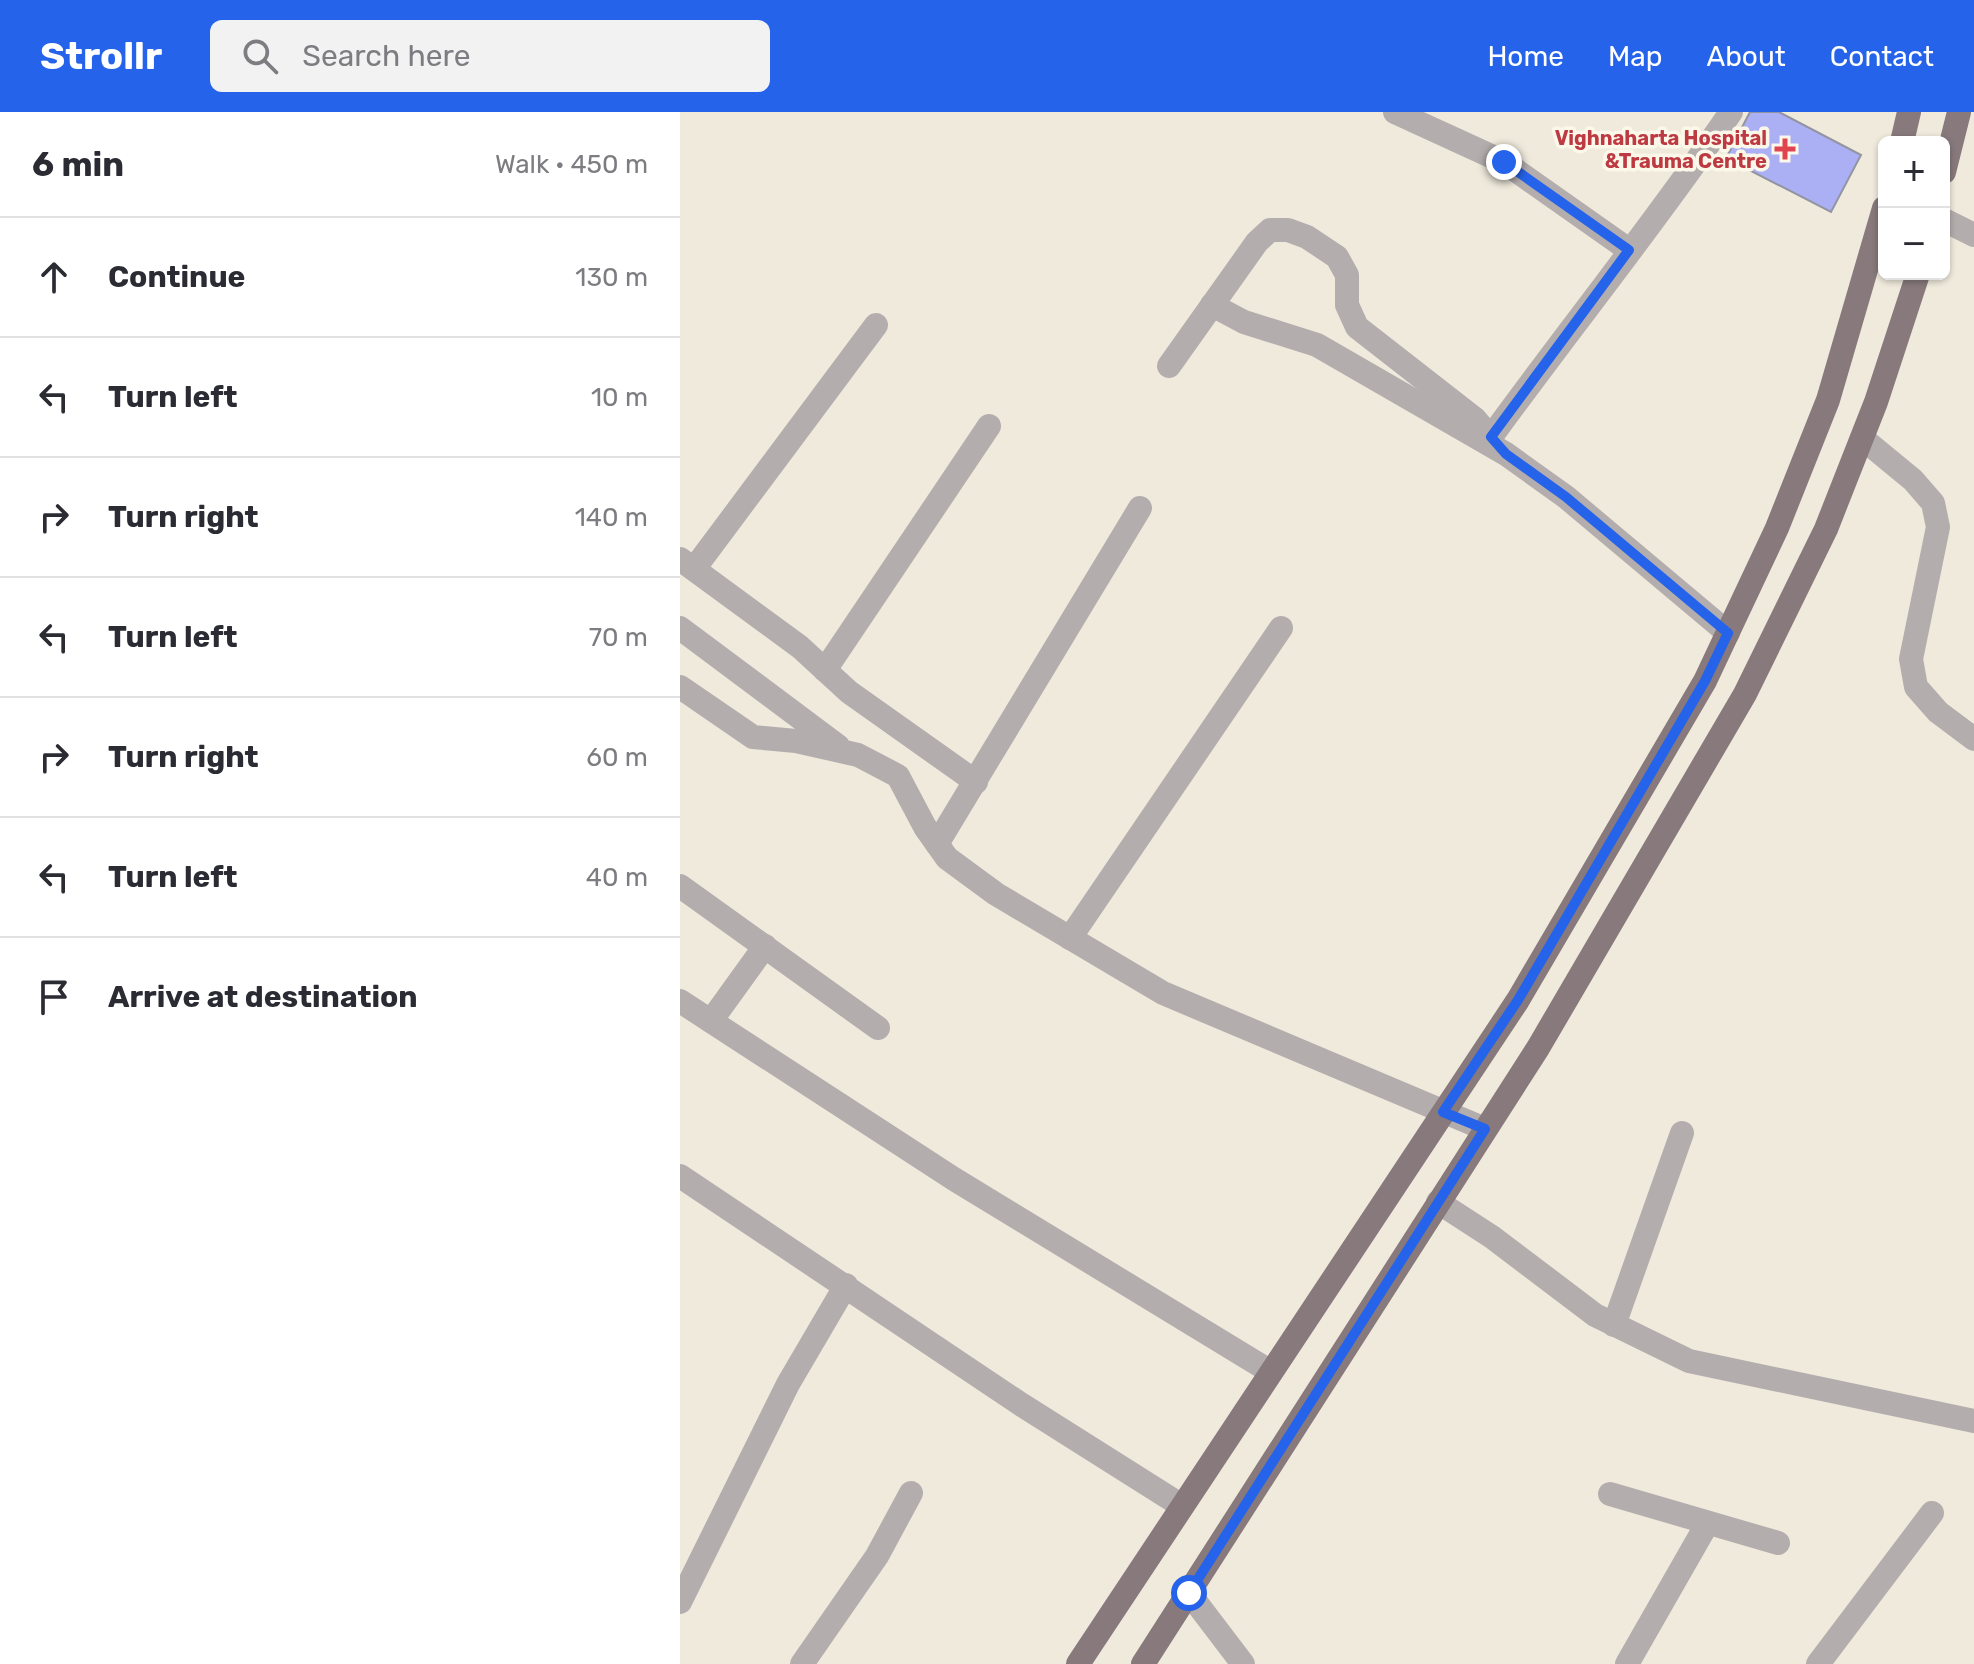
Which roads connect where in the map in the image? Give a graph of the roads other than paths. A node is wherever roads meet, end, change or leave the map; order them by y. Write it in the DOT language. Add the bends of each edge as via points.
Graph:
graph roads {
  1 [pos="1395,112"];
  2 [pos="1731,112"];
  3 [pos="1909,112"];
  4 [pos="1959,112"];
  5 [pos="1903,136"];
  6 [pos="1950,148"];
  7 [pos="1950,223"];
  8 [pos="1878,229"];
  9 [pos="1974,235"];
  10 [pos="1629,250"];
  11 [pos="1916,280"];
  12 [pos="1212,305"];
  13 [pos="876,325"];
  14 [pos="1169,366"];
  15 [pos="989,426"];
  16 [pos="1862,438"];
  17 [pos="1498,446"];
  18 [pos="1140,508"];
  19 [pos="687,564"];
  20 [pos="680,628"];
  21 [pos="1281,628"];
  22 [pos="1728,633"];
  23 [pos="825,670"];
  24 [pos="680,687"];
  25 [pos="1974,739"];
  26 [pos="846,752"];
  27 [pos="976,782"];
  28 [pos="937,844"];
  29 [pos="680,886"];
  30 [pos="1070,938"];
  31 [pos="765,946"];
  32 [pos="680,1001"];
  33 [pos="711,1021"];
  34 [pos="878,1028"];
  35 [pos="1443,1112"];
  36 [pos="1485,1129"];
  37 [pos="1682,1133"];
  38 [pos="680,1176"];
  39 [pos="1438,1202"];
  40 [pos="846,1285"];
  41 [pos="1614,1325"];
  42 [pos="1271,1372"];
  43 [pos="1974,1421"];
  44 [pos="911,1493"];
  45 [pos="1610,1494"];
  46 [pos="1182,1506"];
  47 [pos="1932,1513"];
  48 [pos="1707,1524"];
  49 [pos="1778,1543"];
  50 [pos="1189,1593"];
  51 [pos="680,1602"];
  52 [pos="802,1664"];
  53 [pos="1078,1664"];
  54 [pos="1143,1664"];
  55 [pos="1243,1664"];
  56 [pos="1627,1664"];
  57 [pos="1818,1664"];
  1 -- 10 [label="street" via="1504,162"];
  2 -- 10 [label="street"];
  3 -- 5 [label="main road"];
  4 -- 6 [label="main road"];
  7 -- 9 [label="street"];
  8 -- 22 [label="main road" via="1828,400"];
  10 -- 17 [label="street"];
  11 -- 16 [label="main road"];
  12 -- 14 [label="street"];
  12 -- 17 [label="street" via="1244,322 1317,345"];
  12 -- 17 [label="street" via="1270,230 1307,237 1337,257 1347,275 1347,305 1357,327 1475,419"];
  13 -- 19 [label="street"];
  15 -- 23 [label="street"];
  16 -- 25 [label="street" via="1933,503 1938,527 1911,659 1916,687"];
  16 -- 36 [label="main road" via="1826,529 1745,694"];
  17 -- 22 [label="street"];
  18 -- 27 [label="street"];
  19 -- 23 [label="street"];
  20 -- 26 [label="street"];
  21 -- 30 [label="street"];
  22 -- 35 [label="main road" via="1526,987"];
  23 -- 27 [label="street"];
  24 -- 26 [label="street" via="753,737"];
  26 -- 28 [label="street" via="898,776"];
  27 -- 28 [label="street"];
  28 -- 30 [label="street" via="947,858 996,894"];
  29 -- 31 [label="street"];
  30 -- 35 [label="street" via="1163,993"];
  31 -- 33 [label="street"];
  31 -- 34 [label="street"];
  32 -- 33 [label="street"];
  33 -- 42 [label="street" via="954,1179"];
  35 -- 36 [label="street"];
  35 -- 42 [label="main road"];
  36 -- 39 [label="main road"];
  37 -- 41 [label="street"];
  38 -- 40 [label="street"];
  39 -- 41 [label="street"];
  39 -- 50 [label="main road"];
  40 -- 46 [label="street"];
  40 -- 51 [label="street" via="788,1384"];
  41 -- 43 [label="street" via="1689,1361"];
  42 -- 46 [label="main road"];
  44 -- 52 [label="street" via="877,1556"];
  45 -- 48 [label="street"];
  46 -- 53 [label="main road"];
  47 -- 57 [label="street"];
  48 -- 49 [label="street"];
  48 -- 56 [label="street"];
  50 -- 54 [label="main road"];
  50 -- 55 [label="street"];
}
